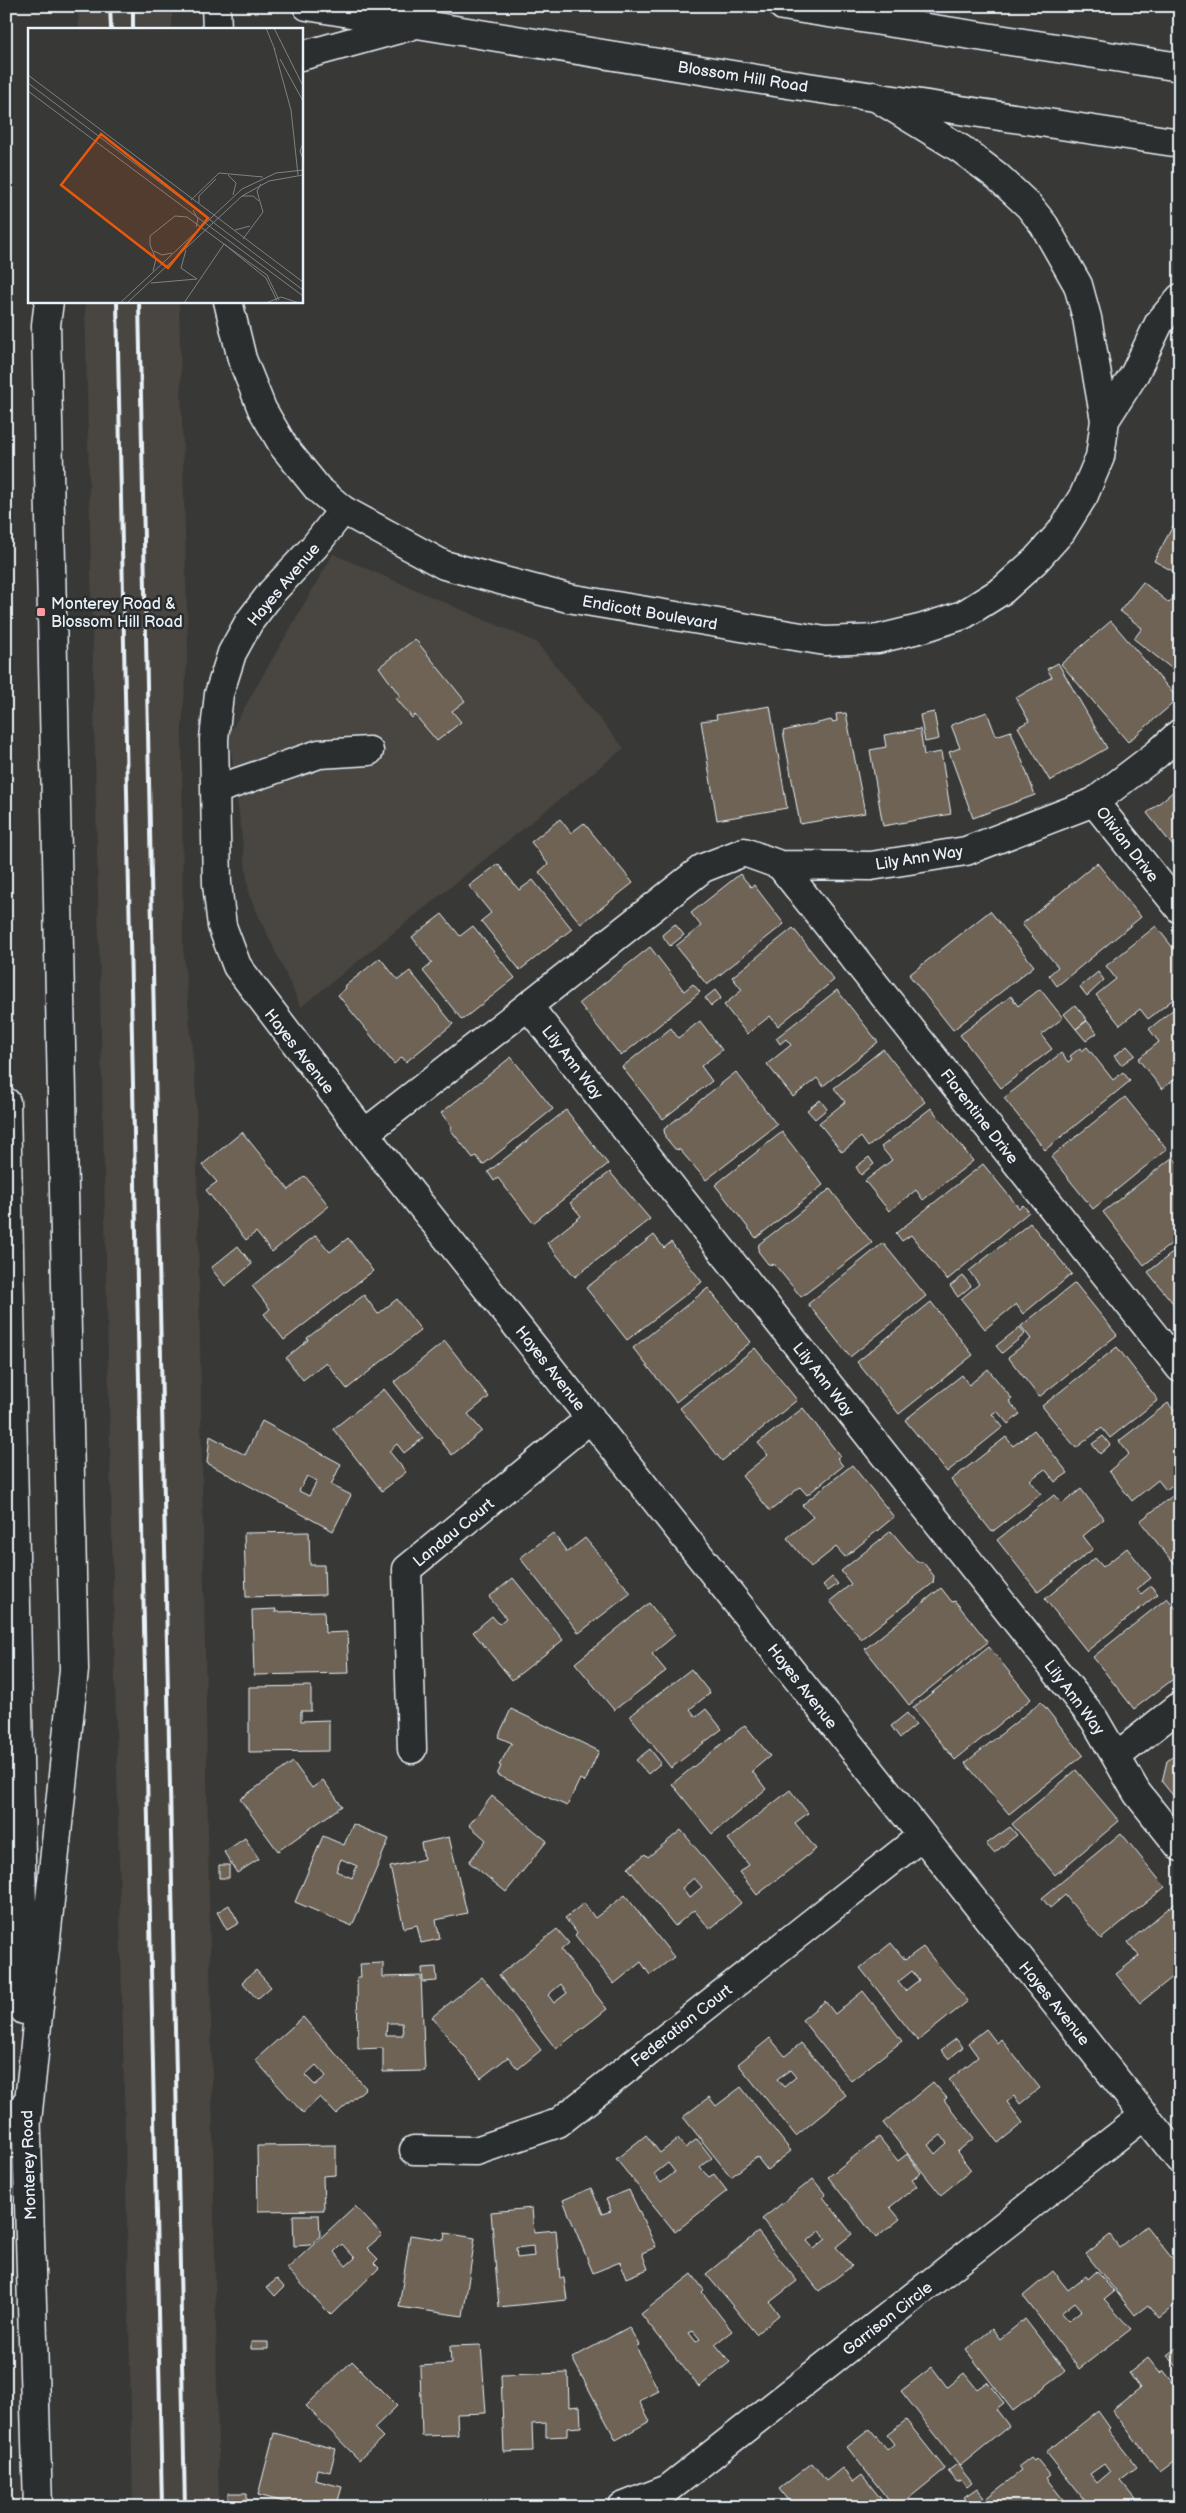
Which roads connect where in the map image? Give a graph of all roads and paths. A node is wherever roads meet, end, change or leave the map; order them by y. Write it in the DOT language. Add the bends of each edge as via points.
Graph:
graph roads {
  1 [pos="216,6"];
  2 [pos="783,6"];
  3 [pos="314,7"];
  4 [pos="418,24"];
  5 [pos="217,28"];
  6 [pos="312,54"];
  7 [pos="1180,67"];
  8 [pos="874,96"];
  9 [pos="1180,143"];
  10 [pos="1180,298"];
  11 [pos="49,302"];
  12 [pos="228,302"];
  13 [pos="1105,420"];
  14 [pos="343,510"];
  15 [pos="1180,733"];
  16 [pos="369,750"];
  17 [pos="215,790"];
  18 [pos="1094,802"];
  19 [pos="780,865"];
  20 [pos="1180,909"];
  21 [pos="528,1006"];
  22 [pos="6,1102"];
  23 [pos="365,1133"];
  24 [pos="1180,1368"];
  25 [pos="591,1418"];
  26 [pos="1180,1706"];
  27 [pos="412,1749"];
  28 [pos="1117,1756"];
  29 [pos="922,1836"];
  30 [pos="1180,1847"];
  31 [pos="1145,2115"];
  32 [pos="27,2121"];
  33 [pos="414,2150"];
  34 [pos="1180,2160"];
  35 [pos="38,2507"];
  36 [pos="622,2507"];
  1 -- 5 [label="main road"];
  2 -- 7 [label="main road"];
  3 -- 4 [label="main road, Blossom Hill Road"];
  4 -- 6 [label="main road"];
  4 -- 8 [label="main road, Blossom Hill Road"];
  8 -- 9 [label="main road, Blossom Hill Road"];
  8 -- 13 [label="main road" via="961,149 997,176 1044,225 1078,285"];
  10 -- 13 [label="main road" via="1159,323 1135,373"];
  11 -- 32 [label="main road" via="46,325 74,1670"];
  12 -- 14 [label="main road, Endicott Boulevard" via="242,359 262,409 284,447 318,489"];
  13 -- 14 [label="main road, Endicott Boulevard" via="1100,457 1084,495 1061,532 1035,561 1003,590 962,615 878,639 825,641 568,598 444,565"];
  14 -- 17 [label="main road, Hayes Avenue" via="272,592 232,652 219,694 214,739"];
  15 -- 18 [label="main road, Lily Ann Way"];
  16 -- 17 [label="main road" via="319,754"];
  17 -- 23 [label="main road, Hayes Avenue" via="222,926 237,966"];
  18 -- 19 [label="main road, Lily Ann Way" via="966,851 872,866"];
  18 -- 20 [label="main road, Olivian Drive"];
  19 -- 21 [label="main road, Lily Ann Way" via="744,852 703,868"];
  19 -- 24 [label="main road, Florentine Drive"];
  21 -- 23 [label="main road, Lily Ann Way"];
  21 -- 28 [label="main road, Lily Ann Way" via="1094,1719"];
  22 -- 32 [label="main road, Monterey Road"];
  23 -- 25 [label="main road, Hayes Avenue"];
  25 -- 27 [label="main road, Landau Court" via="408,1569"];
  25 -- 29 [label="main road, Hayes Avenue"];
  26 -- 28 [label="main road"];
  28 -- 30 [label="main road, Lily Ann Way" via="1137,1793"];
  29 -- 31 [label="main road, Hayes Avenue"];
  29 -- 33 [label="main road, Federation Court" via="558,2123 476,2151"];
  31 -- 34 [label="main road, Hayes Avenue"];
  31 -- 36 [label="main road, Garrison Circle" via="668,2489"];
  32 -- 35 [label="main road, Monterey Road"];
}
